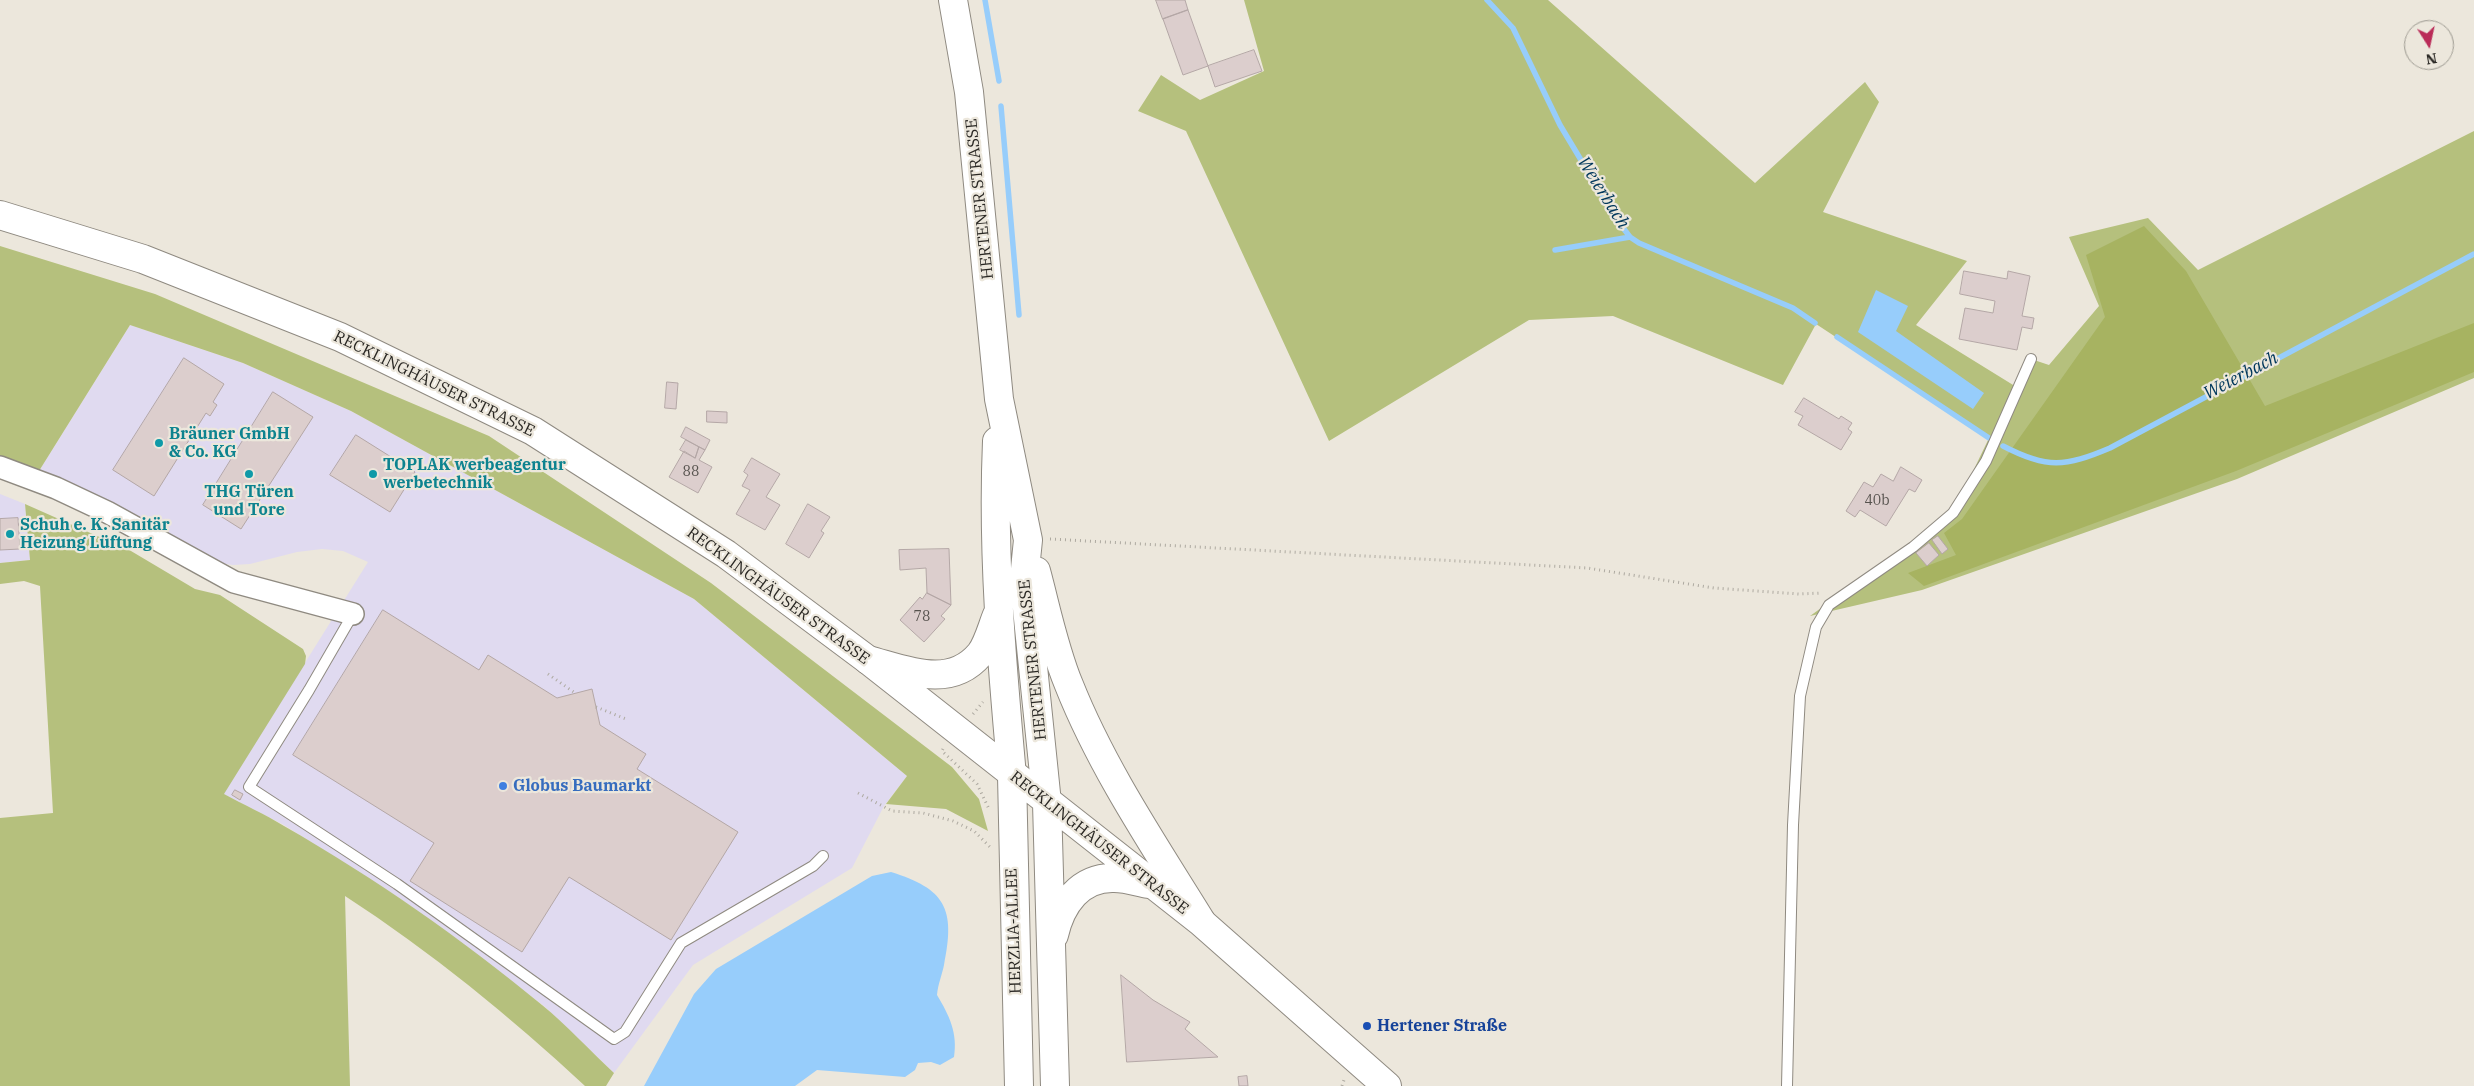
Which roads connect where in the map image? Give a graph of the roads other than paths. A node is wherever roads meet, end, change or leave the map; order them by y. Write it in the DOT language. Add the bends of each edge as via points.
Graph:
graph roads {
  1 [pos="952,0"];
  2 [pos="0,216"];
  3 [pos="2031,359"];
  4 [pos="999,399"];
  5 [pos="0,467"];
  6 [pos="1028,540"];
  7 [pos="998,611"];
  8 [pos="354,614"];
  9 [pos="868,660"];
  10 [pos="1012,776"];
  11 [pos="1047,803"];
  12 [pos="822,856"];
  13 [pos="1155,885"];
  14 [pos="1201,922"];
  15 [pos="1050,951"];
  16 [pos="1019,1086"];
  17 [pos="1055,1086"];
  18 [pos="1387,1086"];
  19 [pos="1787,1086"];
  1 -- 4 [label="main road, HERTENER STRASSE" via="970,101"];
  2 -- 9 [label="main road, RECKLINGHÄUSER STRASSE" via="143,259 340,337 533,431 726,554"];
  3 -- 19 [label="lane" via="1986,461 1953,513 1913,547 1829,605 1816,627 1800,696 1793,824"];
  4 -- 6 [label="main road, HERTENER STRASSE"];
  4 -- 7 [label="main road, HERTENER STRASSE" via="994,507"];
  5 -- 8 [label="street" via="107,512 234,582"];
  6 -- 11 [label="main road, HERTENER STRASSE" via="1024,579"];
  6 -- 14 [label="main road" via="1068,683 1127,800"];
  7 -- 9 [label="main road" via="981,653 962,670 940,676"];
  7 -- 10 [label="main road, HERTENER STRASSE"];
  8 -- 12 [label="lane" via="249,787 397,884 614,1039 625,1032 681,943 813,866"];
  9 -- 10 [label="main road, RECKLINGHÄUSER STRASSE"];
  10 -- 11 [label="main road, RECKLINGHÄUSER STRASSE"];
  10 -- 16 [label="main road, HERZLIA-ALLEE"];
  11 -- 13 [label="main road, RECKLINGHÄUSER STRASSE"];
  11 -- 15 [label="main road"];
  13 -- 14 [label="main road, RECKLINGHÄUSER STRASSE"];
  13 -- 15 [label="main road" via="1114,878 1089,882 1067,901 1057,921"];
  14 -- 18 [label="main road, RECKLINGHÄUSER STRASSE"];
  15 -- 17 [label="main road"];
}
